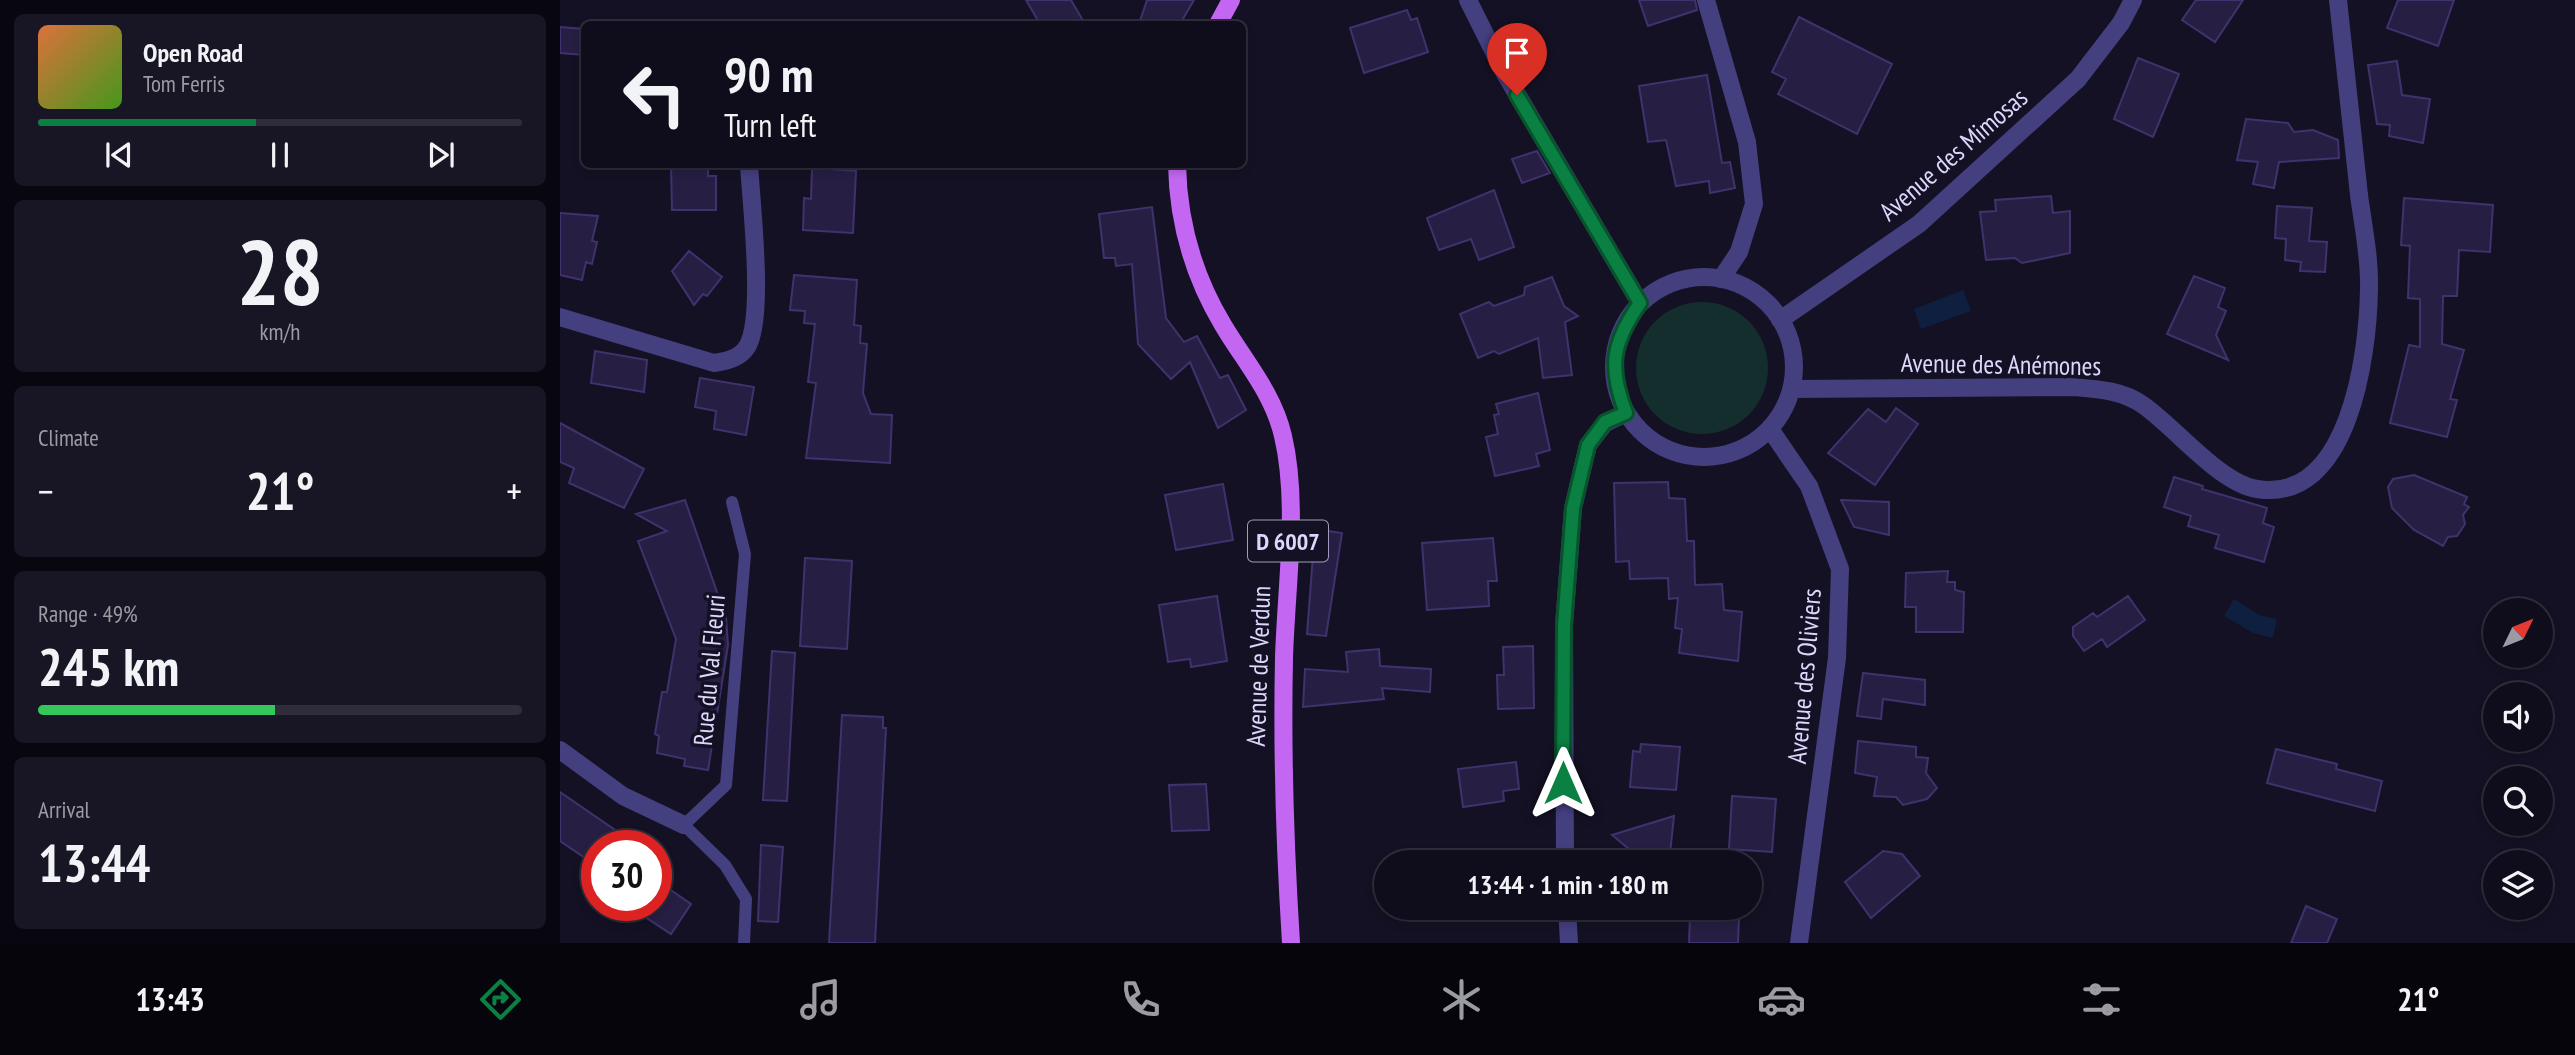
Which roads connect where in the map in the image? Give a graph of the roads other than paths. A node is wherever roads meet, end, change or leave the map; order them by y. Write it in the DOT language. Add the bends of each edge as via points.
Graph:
graph roads {
  1 [pos="1231,0"];
  2 [pos="1468,0"];
  3 [pos="1706,0"];
  4 [pos="2133,0"];
  5 [pos="2338,0"];
  6 [pos="1220,21"];
  7 [pos="749,168"];
  8 [pos="1177,168"];
  9 [pos="1721,279"];
  10 [pos="1640,303"];
  11 [pos="560,317"];
  12 [pos="1780,320"];
  13 [pos="1792,389"];
  14 [pos="1626,413"];
  15 [pos="1770,429"];
  16 [pos="732,502"];
  17 [pos="560,750"];
  18 [pos="684,825"];
  19 [pos="1565,850"];
  20 [pos="1568,920"];
  21 [pos="744,943"];
  22 [pos="1291,943"];
  23 [pos="1569,943"];
  24 [pos="1799,943"];
  1 -- 6 [label="main road"];
  2 -- 10 [label="street" via="1504,72"];
  3 -- 9 [label="street" via="1747,142 1754,204 1739,252"];
  4 -- 12 [label="street, Avenue des Mimosas" via="2078,79 1939,206"];
  5 -- 13 [label="street, Avenue des Anémones" via="2370,289 2359,382 2331,456 2308,480 2281,492 2253,489 2229,477 2142,404 2111,391 2072,387"];
  7 -- 11 [label="street" via="755,322 747,347 734,359 714,363"];
  8 -- 22 [label="main road, Avenue de Verdun / D 6007" via="1178,206 1192,260 1223,324 1264,386 1283,435 1290,491 1282,764"];
  9 -- 10 [label="street" via="1691,278 1664,286"];
  9 -- 12 [label="street" via="1765,301"];
  10 -- 14 [label="street" via="1623,327 1614,356 1615,385"];
  12 -- 13 [label="street" via="1794,365"];
  13 -- 15 [label="street"];
  14 -- 15 [label="street" via="1644,435 1667,450 1694,457 1722,456 1748,446"];
  14 -- 19 [label="street" via="1605,422 1588,445 1573,508 1564,625"];
  15 -- 24 [label="street, Avenue des Oliviers" via="1809,486 1840,569 1837,658"];
  16 -- 18 [label="lane, Rue du Val Fleuri" via="745,554 726,785"];
  17 -- 18 [label="street" via="623,796"];
  18 -- 21 [label="lane" via="725,865 746,899"];
  20 -- 23 [label="street"];
}
